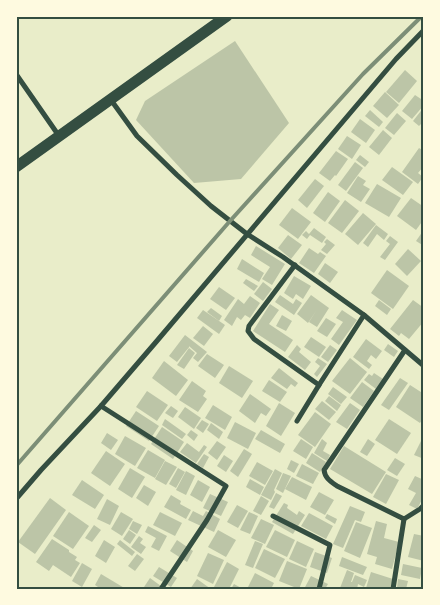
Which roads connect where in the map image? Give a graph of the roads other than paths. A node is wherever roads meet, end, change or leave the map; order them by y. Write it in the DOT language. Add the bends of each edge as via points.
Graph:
graph roads {
  1 [pos="227,16"];
  2 [pos="424,30"];
  3 [pos="16,74"];
  4 [pos="110,100"];
  5 [pos="59,136"];
  6 [pos="16,167"];
  7 [pos="247,234"];
  8 [pos="295,265"];
  9 [pos="364,316"];
  10 [pos="405,350"];
  11 [pos="424,366"];
  12 [pos="319,385"];
  13 [pos="101,406"];
  14 [pos="297,421"];
  15 [pos="16,499"];
  16 [pos="424,505"];
  17 [pos="273,516"];
  18 [pos="404,519"];
  19 [pos="160,589"];
  20 [pos="319,589"];
  21 [pos="393,589"];
  1 -- 4 [label="main road"];
  2 -- 7 [label="street"];
  3 -- 5 [label="street"];
  4 -- 5 [label="main road"];
  4 -- 7 [label="street" via="137,136 162,161"];
  5 -- 6 [label="main road"];
  7 -- 8 [label="street"];
  7 -- 13 [label="street"];
  8 -- 9 [label="street"];
  8 -- 12 [label="street" via="248,331 254,339"];
  9 -- 10 [label="street"];
  9 -- 12 [label="street"];
  10 -- 11 [label="street"];
  10 -- 18 [label="street" via="324,470 329,481"];
  12 -- 14 [label="street"];
  13 -- 15 [label="street"];
  13 -- 19 [label="street" via="226,486"];
  16 -- 18 [label="street"];
  17 -- 20 [label="street" via="330,545"];
  18 -- 21 [label="street"];
}
